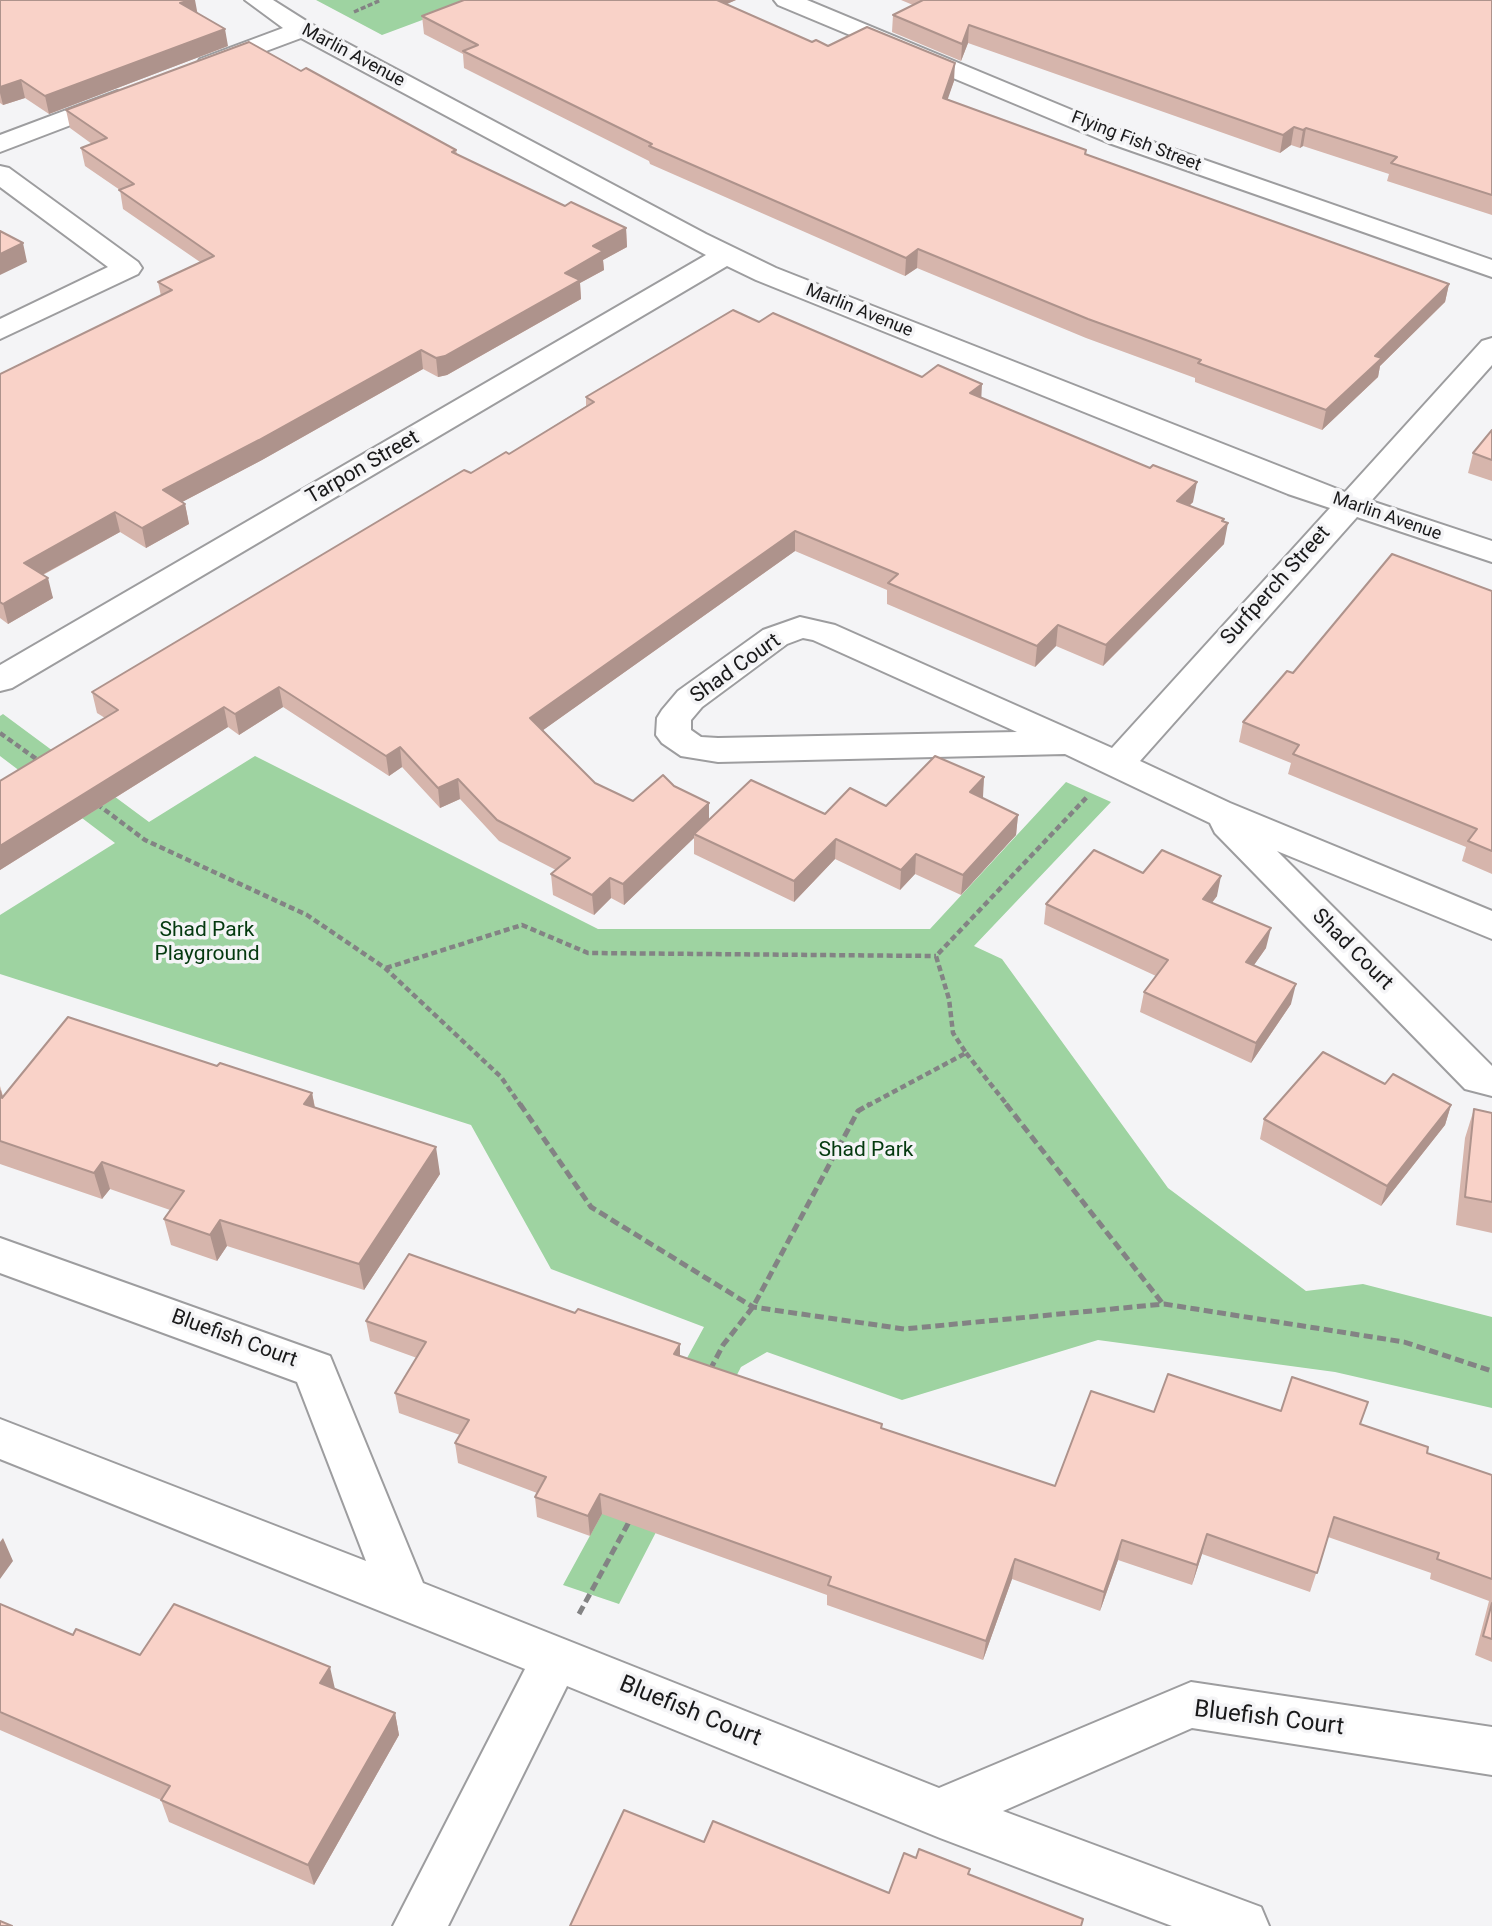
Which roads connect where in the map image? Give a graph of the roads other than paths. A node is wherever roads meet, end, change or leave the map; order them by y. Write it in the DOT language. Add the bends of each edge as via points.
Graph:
graph roads {
  1 [pos="257,0"];
  2 [pos="786,0"];
  3 [pos="302,29"];
  4 [pos="189,72"];
  5 [pos="138,91"];
  6 [pos="0,144"];
  7 [pos="0,174"];
  8 [pos="726,255"];
  9 [pos="1492,269"];
  10 [pos="0,330"];
  11 [pos="1492,347"];
  12 [pos="1349,504"];
  13 [pos="1492,552"];
  14 [pos="0,680"];
  15 [pos="1070,742"];
  16 [pos="1118,764"];
  17 [pos="1217,812"];
  18 [pos="1492,926"];
  19 [pos="1492,1081"];
  20 [pos="0,1255"];
  21 [pos="0,1439"];
  22 [pos="405,1598"];
  23 [pos="556,1658"];
  24 [pos="1492,1751"];
  25 [pos="940,1813"];
  26 [pos="420,1926"];
  27 [pos="1242,1926"];
  1 -- 3 [label="street, Marlin Avenue"];
  2 -- 9 [label="street, Flying Fish Street" via="1118,138"];
  3 -- 4 [label="street"];
  3 -- 8 [label="street, Marlin Avenue"];
  5 -- 6 [label="street"];
  7 -- 10 [label="street" via="128,268"];
  8 -- 12 [label="street, Marlin Avenue"];
  8 -- 14 [label="street, Tarpon Street"];
  11 -- 12 [label="street, Surfperch Street"];
  12 -- 13 [label="street, Marlin Avenue"];
  12 -- 16 [label="street, Surfperch Street"];
  15 -- 15 [label="street, Shad Court" via="823,632 800,627 775,637 690,699 674,718 674,735 694,748 718,750"];
  15 -- 16 [label="street, Shad Court"];
  16 -- 17 [label="street, Shad Court"];
  17 -- 18 [label="street, Shad Court"];
  17 -- 19 [label="street, Shad Court" via="1479,1078"];
  20 -- 22 [label="street, Bluefish Court" via="314,1368"];
  21 -- 22 [label="street, Bluefish Court"];
  22 -- 23 [label="street, Bluefish Court"];
  23 -- 25 [label="street, Bluefish Court"];
  23 -- 26 [label="street"];
  24 -- 25 [label="street, Bluefish Court" via="1191,1705"];
  25 -- 27 [label="street, Bluefish Court"];
}
